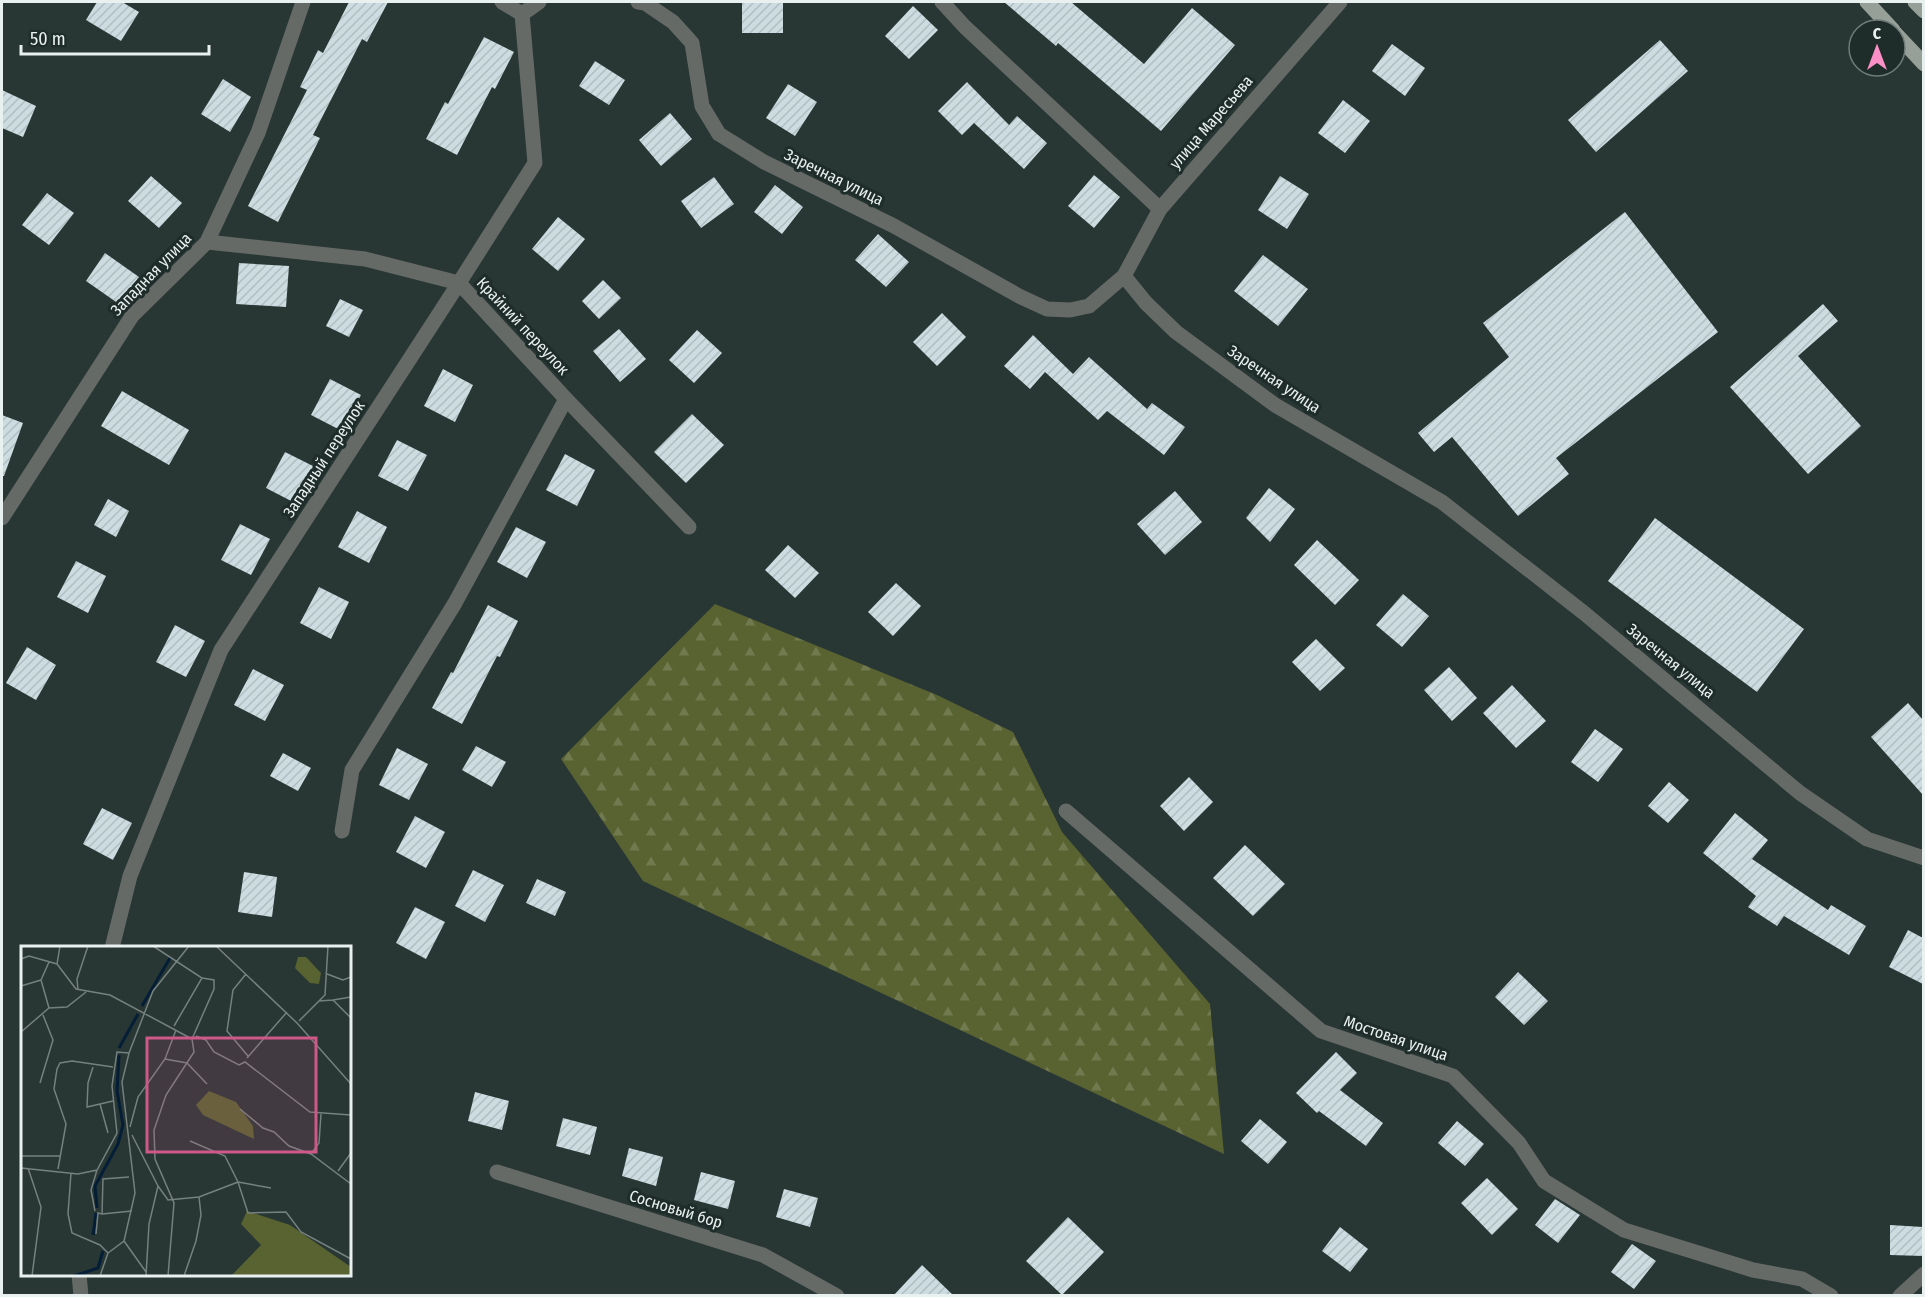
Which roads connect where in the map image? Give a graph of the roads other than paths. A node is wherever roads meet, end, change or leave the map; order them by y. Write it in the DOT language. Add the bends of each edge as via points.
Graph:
graph roads {
  1 [pos="303,2"];
  2 [pos="502,2"];
  3 [pos="539,2"];
  4 [pos="638,2"];
  5 [pos="942,2"];
  6 [pos="1340,2"];
  7 [pos="1867,2"];
  8 [pos="1915,2"];
  9 [pos="1923,11"];
  10 [pos="522,14"];
  11 [pos="1882,18"];
  12 [pos="1907,46"];
  13 [pos="1923,64"];
  14 [pos="1160,209"];
  15 [pos="207,242"];
  16 [pos="1124,276"];
  17 [pos="459,283"];
  18 [pos="566,399"];
  19 [pos="2,518"];
  20 [pos="689,527"];
  21 [pos="1066,811"];
  22 [pos="342,831"];
  23 [pos="1923,858"];
  24 [pos="112,946"];
  25 [pos="497,1172"];
  26 [pos="1923,1274"];
  27 [pos="79,1276"];
  28 [pos="81,1296"];
  29 [pos="837,1296"];
  30 [pos="1831,1296"];
  31 [pos="1900,1296"];
  1 -- 15 [label="street, Западная улица" via="258,133"];
  2 -- 10 [label="street"];
  3 -- 10 [label="street"];
  4 -- 16 [label="street, Заречная улица" via="673,22 692,43 702,106 719,134 764,162 894,226 1047,309 1089,306"];
  5 -- 14 [label="street"];
  6 -- 14 [label="street, улица Маресьева"];
  7 -- 11 [label="main road"];
  8 -- 9 [label="main road"];
  10 -- 17 [label="street, Западный переулок" via="535,163"];
  12 -- 13 [label="main road"];
  14 -- 16 [label="street, улица Маресьева"];
  15 -- 17 [label="street, Крайний переулок" via="365,259"];
  15 -- 19 [label="street, Западная улица" via="132,316"];
  16 -- 23 [label="street, Заречная улица" via="1176,332 1275,405 1442,502 1584,613 1800,792 1867,839"];
  17 -- 18 [label="street, Крайний переулок"];
  17 -- 24 [label="street, Западный переулок" via="221,650 130,876"];
  18 -- 20 [label="street, Крайний переулок"];
  18 -- 22 [label="street" via="455,603 352,770"];
  21 -- 30 [label="street, Мостовая улица" via="1321,1031 1453,1076 1519,1143 1544,1181 1624,1230 1753,1270 1802,1279"];
  25 -- 29 [label="street, Сосновый бор" via="763,1255"];
  26 -- 31 [label="street"];
  27 -- 28 [label="street"];
}
